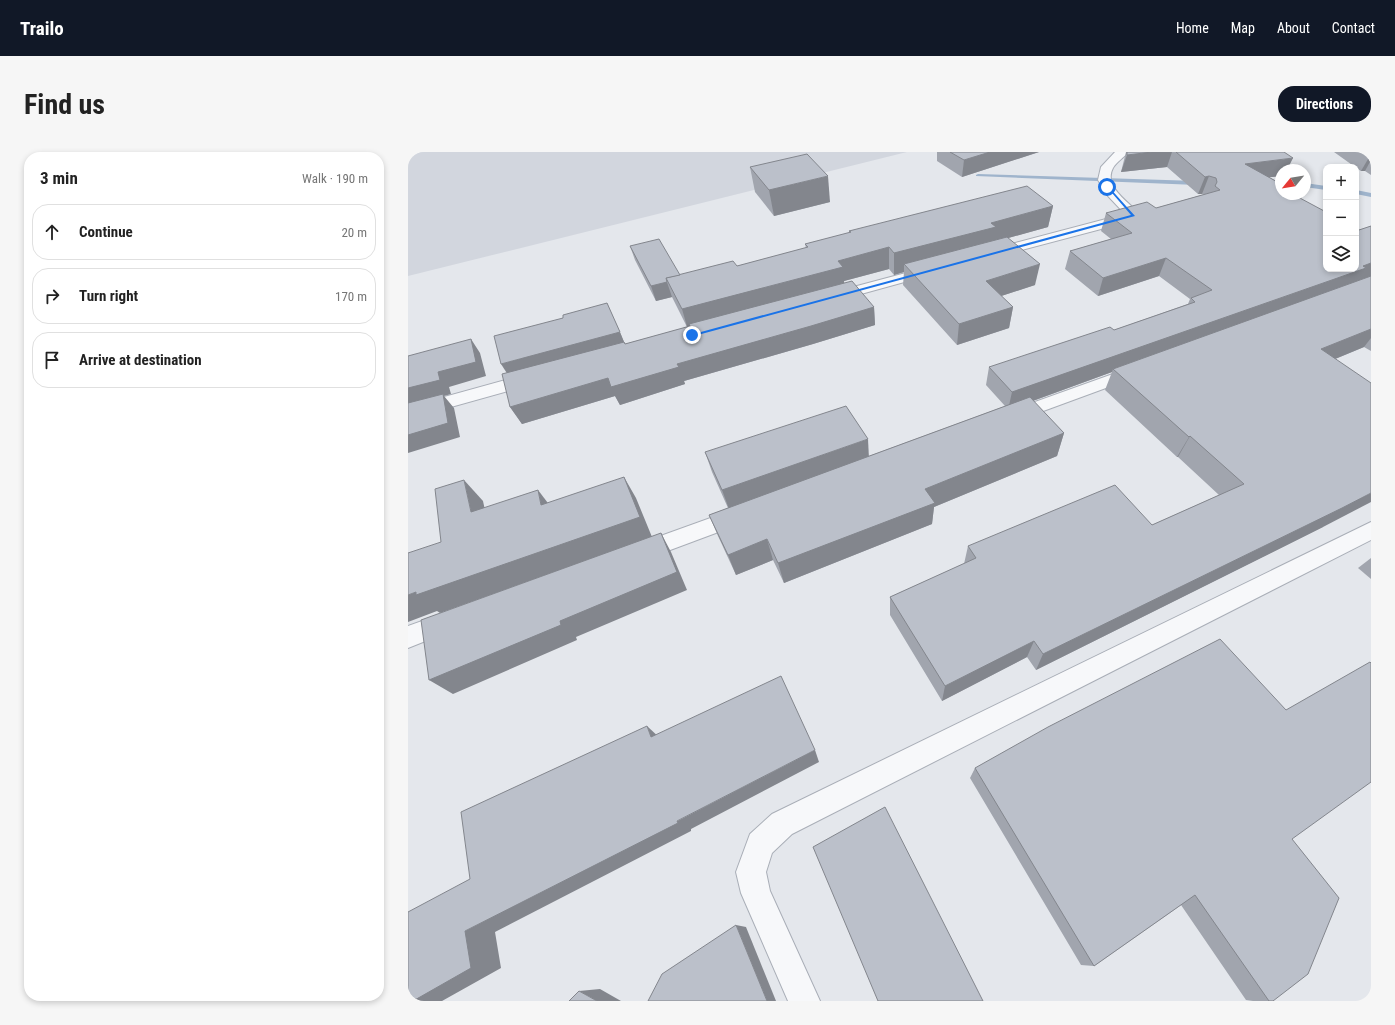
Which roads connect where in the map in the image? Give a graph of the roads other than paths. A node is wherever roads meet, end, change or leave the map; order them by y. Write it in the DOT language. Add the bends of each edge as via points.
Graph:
graph roads {
  1 [pos="1122,152"];
  2 [pos="1149,212"];
  3 [pos="1134,216"];
  4 [pos="974,259"];
  5 [pos="944,267"];
  6 [pos="822,300"];
  7 [pos="1154,364"];
  8 [pos="546,375"];
  9 [pos="408,413"];
  10 [pos="990,424"];
  11 [pos="759,509"];
  12 [pos="1371,530"];
  13 [pos="624,558"];
  14 [pos="468,615"];
  15 [pos="408,637"];
  16 [pos="804,1001"];
  1 -- 3 [label="street" via="1106,169 1104,180 1107,187"];
  2 -- 3 [label="street"];
  3 -- 4 [label="street"];
  5 -- 6 [label="street"];
  7 -- 10 [label="street"];
  8 -- 9 [label="street"];
  11 -- 13 [label="street"];
  12 -- 16 [label="street" via="782,824 760,844 751,872 756,893"];
  14 -- 15 [label="street"];
}
